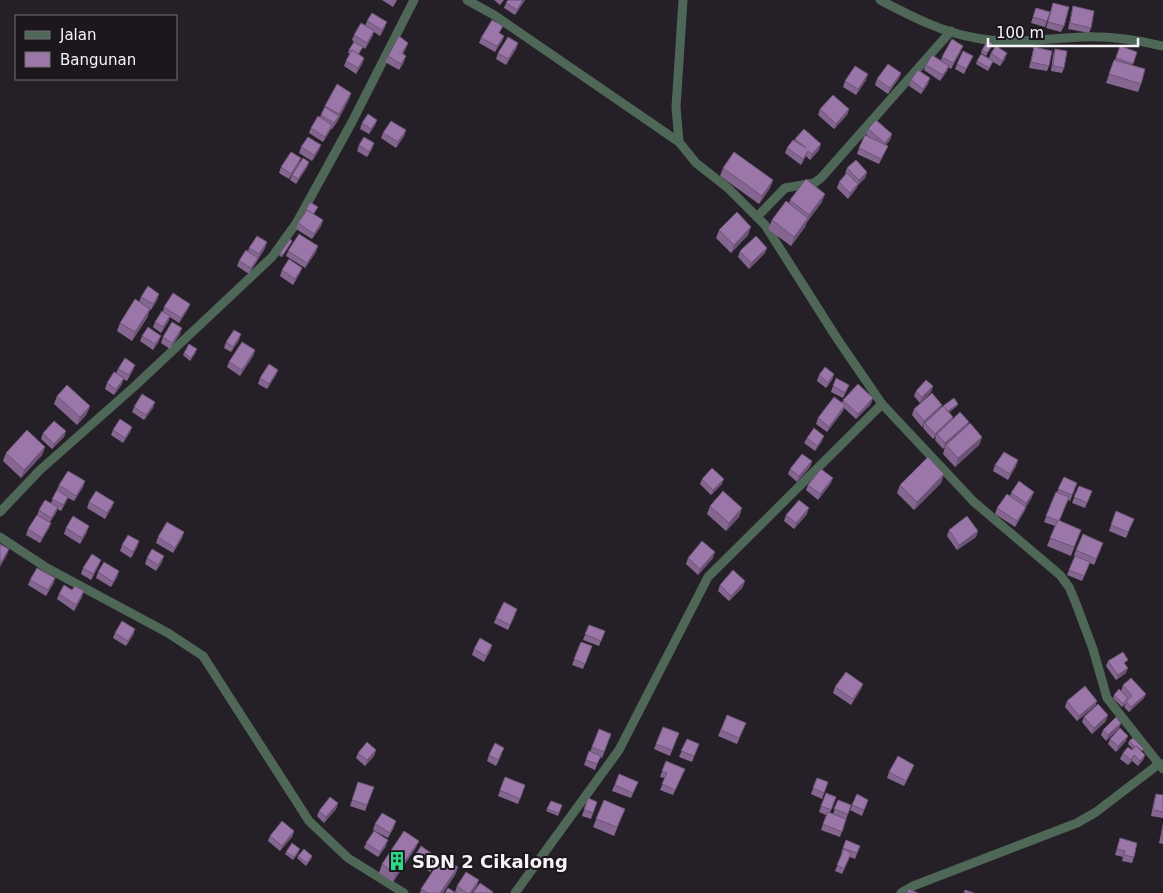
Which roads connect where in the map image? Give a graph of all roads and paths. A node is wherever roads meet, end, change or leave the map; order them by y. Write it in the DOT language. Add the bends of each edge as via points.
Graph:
graph roads {
  1 [pos="414,0"];
  2 [pos="468,0"];
  3 [pos="682,0"];
  4 [pos="880,0"];
  5 [pos="951,31"];
  6 [pos="1163,46"];
  7 [pos="680,142"];
  8 [pos="757,217"];
  9 [pos="882,404"];
  10 [pos="0,512"];
  11 [pos="0,538"];
  12 [pos="1162,765"];
  13 [pos="404,893"];
  14 [pos="515,893"];
  15 [pos="901,893"];
  1 -- 10 [label="street" via="297,222 272,257 40,470"];
  2 -- 7 [label="street"];
  3 -- 7 [label="street" via="676,107"];
  4 -- 5 [label="street" via="922,22"];
  5 -- 6 [label="street" via="977,39 1037,41 1096,37 1138,40"];
  5 -- 8 [label="street" via="821,178 814,183 785,188"];
  7 -- 8 [label="street" via="696,163"];
  8 -- 9 [label="street"];
  9 -- 12 [label="street" via="974,502 1060,575 1069,587 1093,649 1107,698"];
  9 -- 14 [label="street" via="708,577 619,750"];
  11 -- 13 [label="street" via="203,656 309,821 348,858"];
  12 -- 15 [label="street" via="1077,823"];
}
